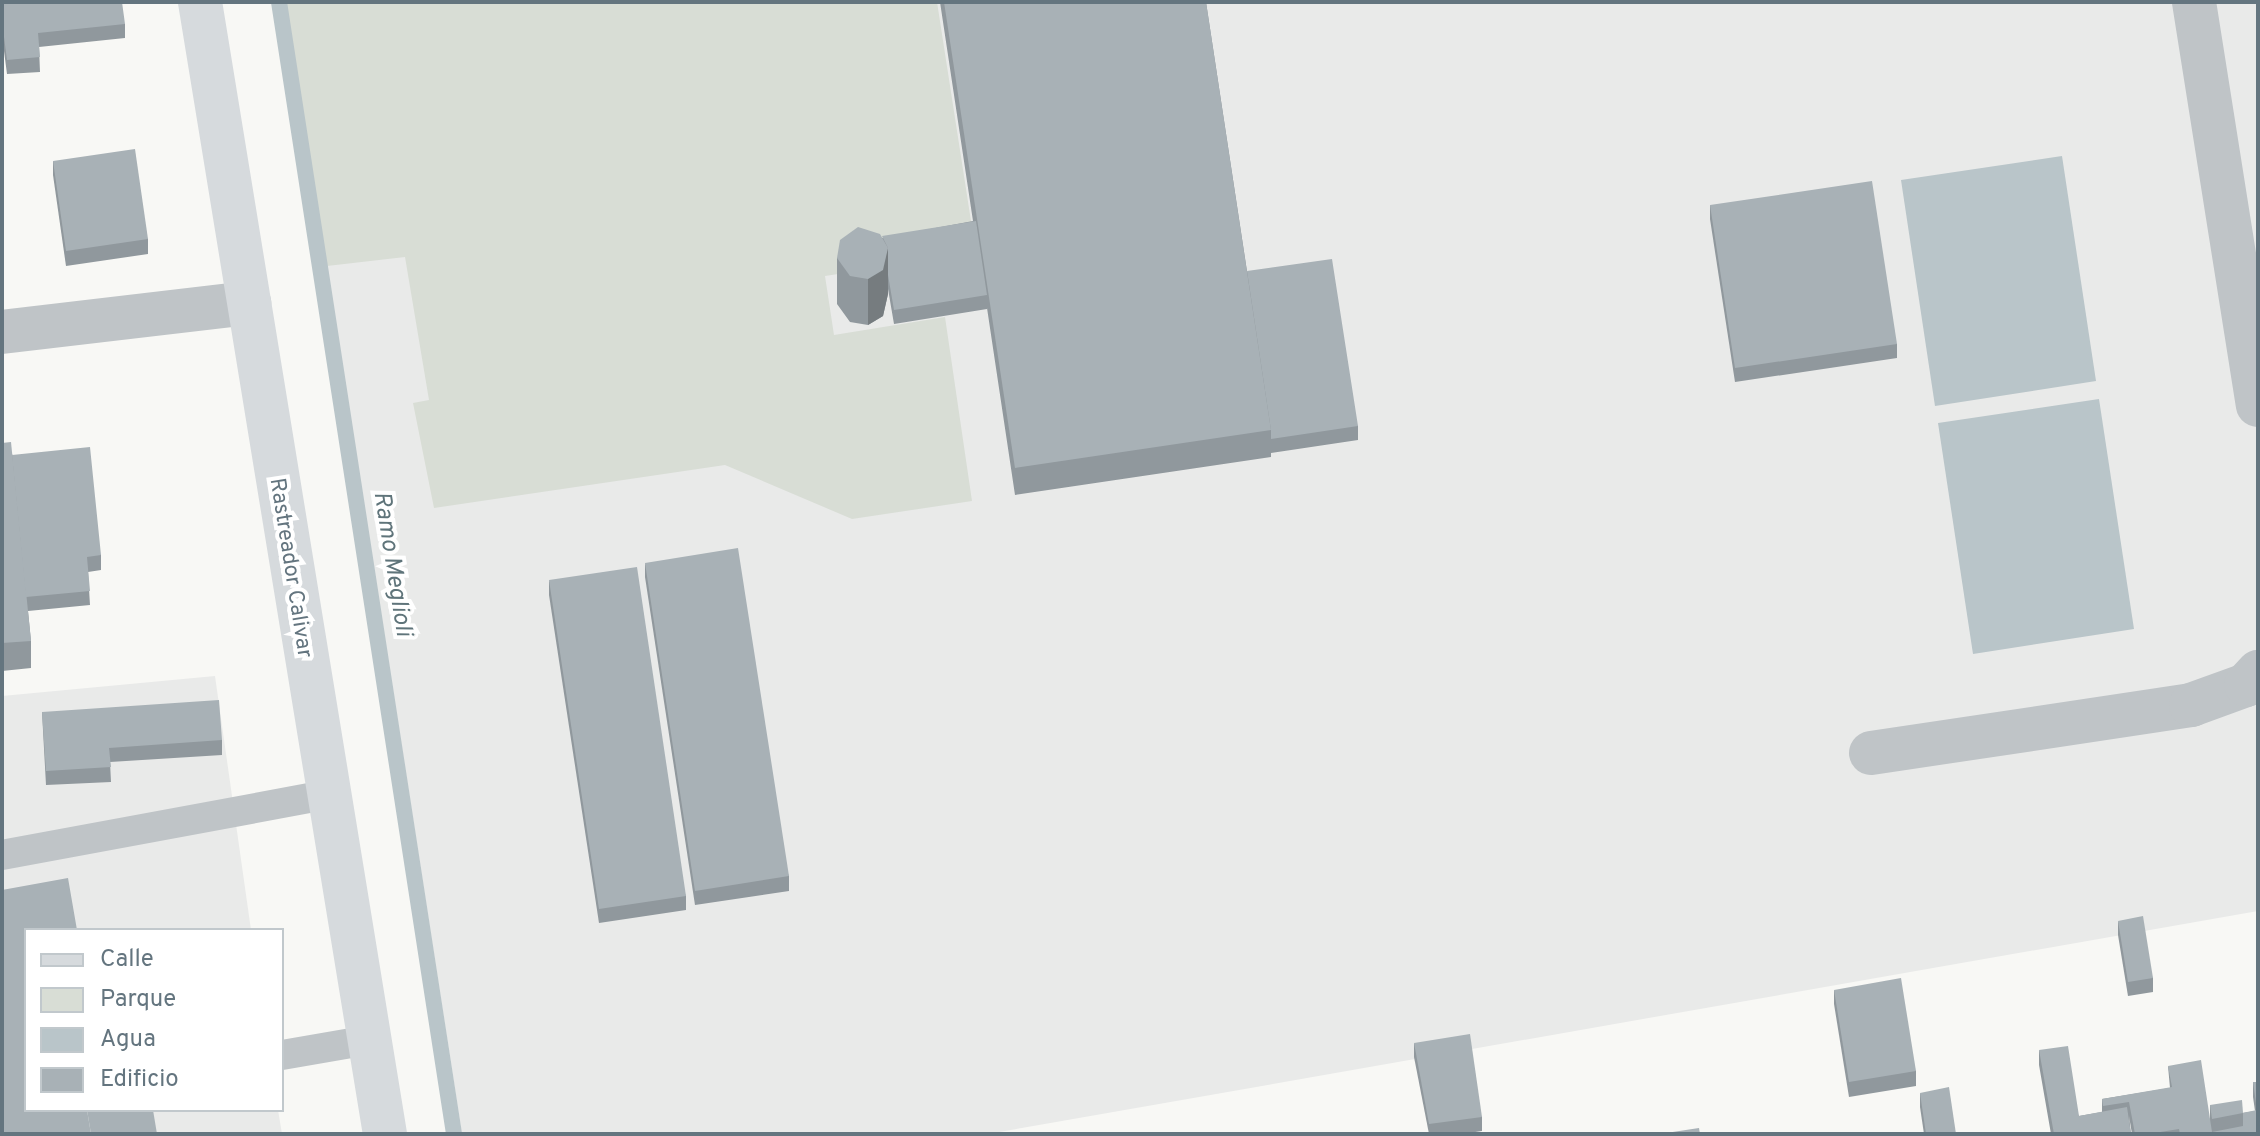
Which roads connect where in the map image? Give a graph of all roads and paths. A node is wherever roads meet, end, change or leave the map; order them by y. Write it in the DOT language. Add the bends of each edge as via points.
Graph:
graph roads {
  1 [pos="200,2"];
  2 [pos="2194,2"];
  3 [pos="249,303"];
  4 [pos="2,332"];
  5 [pos="2258,405"];
  6 [pos="2258,672"];
  7 [pos="1871,753"];
  8 [pos="327,795"];
  9 [pos="2,855"];
  10 [pos="369,1040"];
  11 [pos="284,1055"];
  12 [pos="385,1134"];
  1 -- 3 [label="main road, Rastreador Calivar"];
  2 -- 5 [label="street"];
  3 -- 4 [label="street"];
  3 -- 8 [label="main road, Rastreador Calivar"];
  6 -- 7 [label="street" via="2246,685 2191,705"];
  8 -- 9 [label="lane"];
  8 -- 10 [label="main road, Rastreador Calivar"];
  10 -- 11 [label="lane"];
  10 -- 12 [label="main road, Rastreador Calivar"];
}
